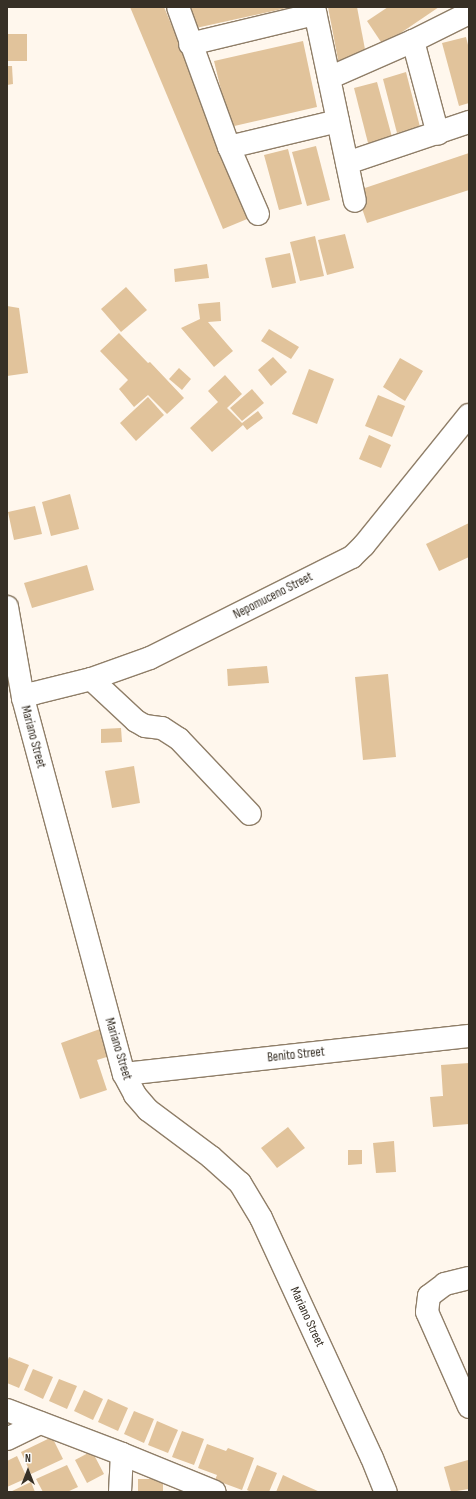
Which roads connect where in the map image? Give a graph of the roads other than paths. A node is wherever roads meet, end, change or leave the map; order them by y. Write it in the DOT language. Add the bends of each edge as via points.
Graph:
graph roads {
  1 [pos="178,7"];
  2 [pos="315,10"];
  3 [pos="469,13"];
  4 [pos="413,41"];
  5 [pos="190,44"];
  6 [pos="329,78"];
  7 [pos="338,121"];
  8 [pos="469,122"];
  9 [pos="438,134"];
  10 [pos="229,147"];
  11 [pos="347,163"];
  12 [pos="355,201"];
  13 [pos="258,214"];
  14 [pos="469,415"];
  15 [pos="7,607"];
  16 [pos="91,679"];
  17 [pos="23,698"];
  18 [pos="250,814"];
  19 [pos="469,1036"];
  20 [pos="124,1074"];
  21 [pos="469,1278"];
  22 [pos="469,1407"];
  23 [pos="7,1410"];
  24 [pos="40,1423"];
  25 [pos="7,1439"];
  26 [pos="122,1454"];
  27 [pos="115,1490"];
  28 [pos="207,1490"];
  29 [pos="386,1492"];
  1 -- 5 [label="street"];
  2 -- 5 [label="street"];
  2 -- 6 [label="street"];
  3 -- 4 [label="street"];
  4 -- 6 [label="street"];
  4 -- 9 [label="street"];
  5 -- 10 [label="street"];
  6 -- 7 [label="street"];
  7 -- 10 [label="street"];
  7 -- 11 [label="street"];
  8 -- 9 [label="street"];
  9 -- 11 [label="street"];
  10 -- 13 [label="street"];
  11 -- 12 [label="street"];
  14 -- 16 [label="street, Nepomuceno Street" via="352,557 150,658"];
  15 -- 17 [label="street, Mariano Street"];
  16 -- 17 [label="street, Nepomuceno Street"];
  16 -- 18 [label="street" via="136,721 145,726 162,728 179,740"];
  17 -- 20 [label="street, Mariano Street"];
  19 -- 20 [label="street, Benito Street"];
  20 -- 29 [label="street, Mariano Street" via="135,1095 148,1110 211,1157 240,1183 261,1218"];
  21 -- 22 [label="street" via="445,1284 429,1296 426,1312"];
  23 -- 24 [label="street"];
  24 -- 25 [label="street"];
  24 -- 26 [label="street"];
  26 -- 27 [label="street"];
  26 -- 28 [label="street"];
}
